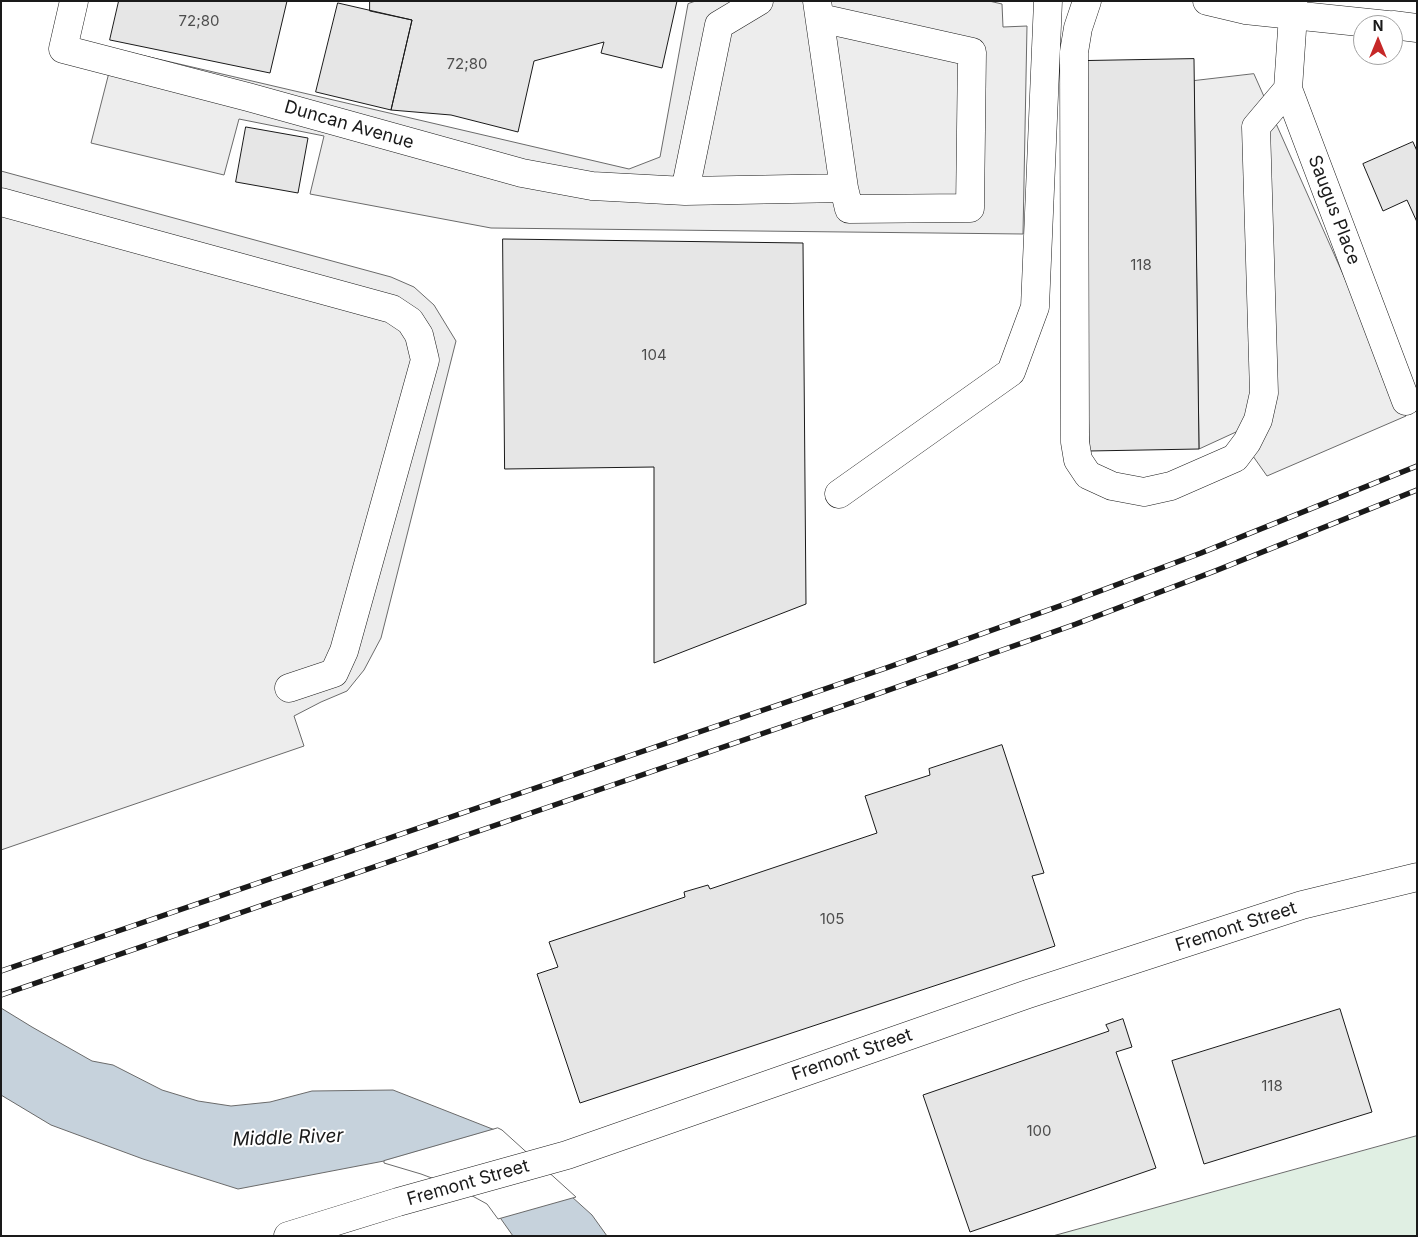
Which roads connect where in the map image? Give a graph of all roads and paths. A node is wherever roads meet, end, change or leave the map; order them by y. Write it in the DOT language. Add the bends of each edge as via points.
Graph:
graph roads {
  1 [pos="74,1"];
  2 [pos="759,1"];
  3 [pos="1048,1"];
  4 [pos="1087,1"];
  5 [pos="1207,1"];
  6 [pos="1293,8"];
  7 [pos="819,10"];
  8 [pos="1353,19"];
  9 [pos="1403,27"];
  10 [pos="1417,28"];
  11 [pos="1288,89"];
  12 [pos="844,188"];
  13 [pos="685,191"];
  14 [pos="1,202"];
  15 [pos="1406,401"];
  16 [pos="839,494"];
  17 [pos="289,688"];
  18 [pos="1417,878"];
  19 [pos="288,1236"];
  1 -- 13 [label="street, Duncan Avenue" via="63,49 522,173 592,186"];
  2 -- 13 [label="street" via="719,25"];
  3 -- 16 [label="street" via="1035,307 1012,372"];
  4 -- 11 [label="street" via="1074,52 1075,442 1078,460 1088,475 1112,486 1144,492 1171,486 1235,458 1258,420 1264,393 1256,127"];
  5 -- 6 [label="street" via="1245,10"];
  6 -- 8 [label="street"];
  6 -- 11 [label="street, Saugus Place"];
  7 -- 12 [label="street"];
  7 -- 12 [label="street" via="972,52 970,208 849,209"];
  9 -- 10 [label="street"];
  11 -- 15 [label="street, Saugus Place"];
  12 -- 13 [label="street"];
  14 -- 17 [label="street" via="392,309 410,321 419,335 425,360 344,651 334,673"];
  18 -- 19 [label="street, Fremont Street" via="1302,905 1028,994 567,1155"];
}
